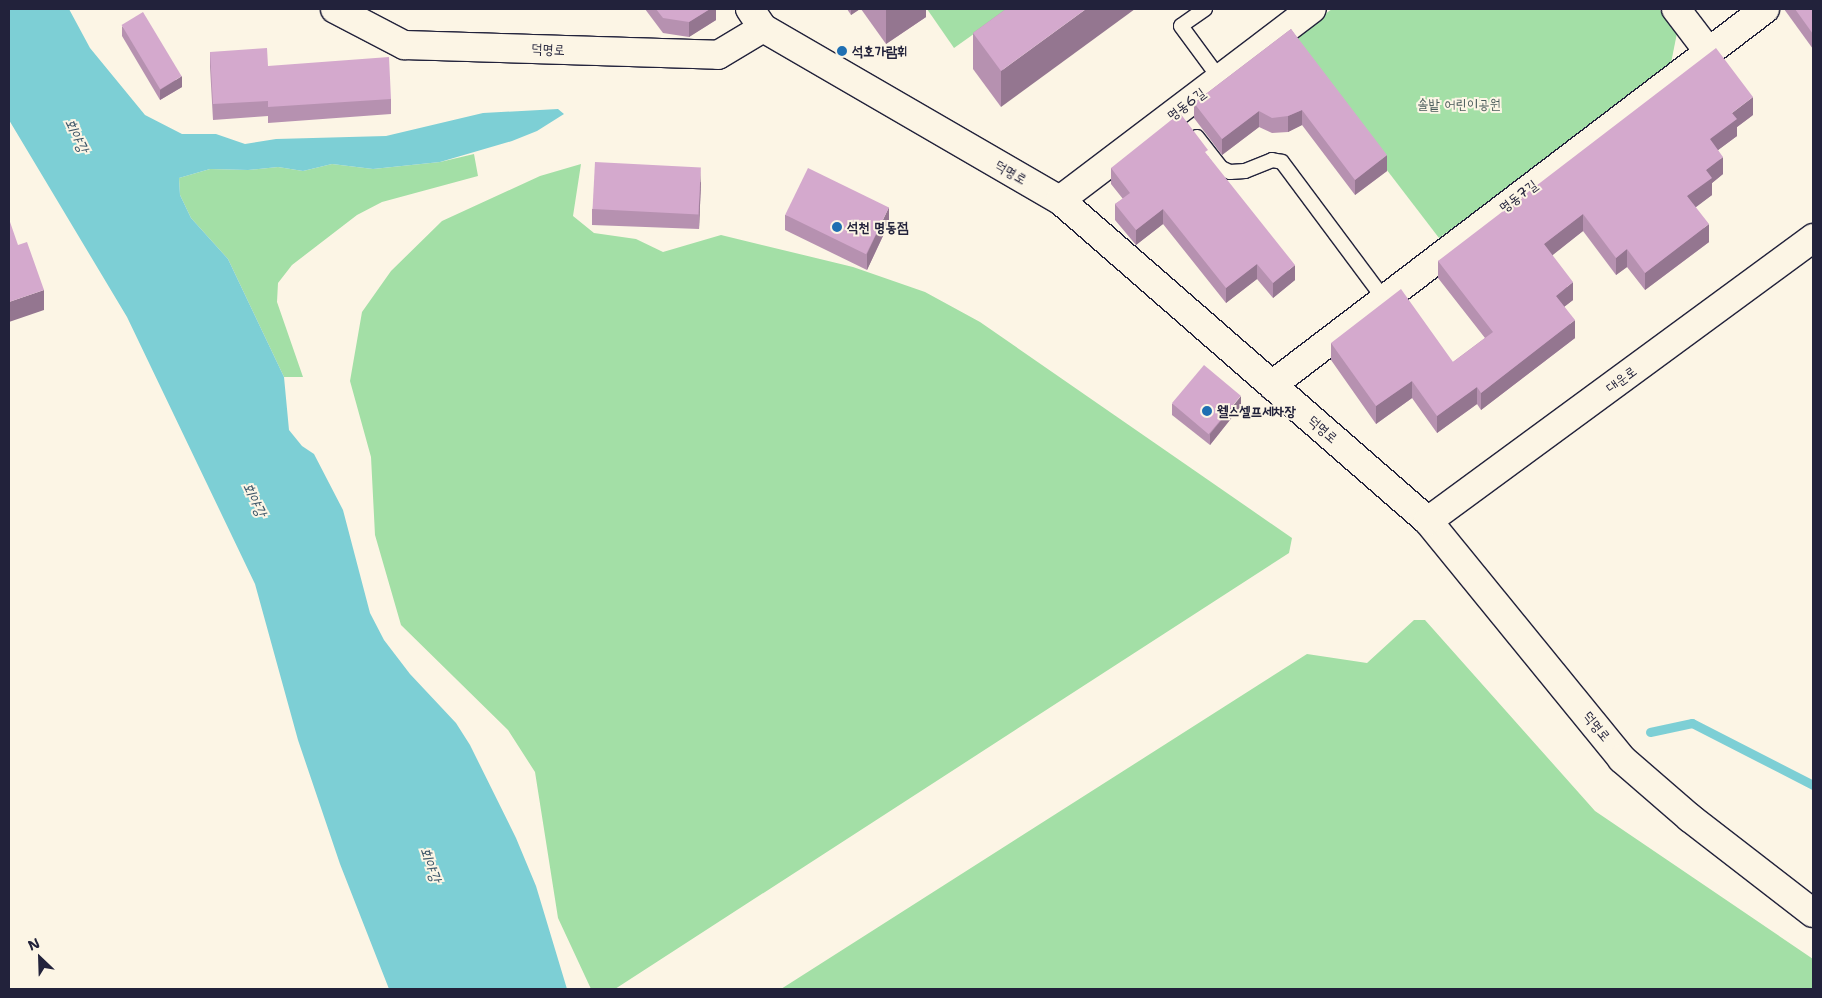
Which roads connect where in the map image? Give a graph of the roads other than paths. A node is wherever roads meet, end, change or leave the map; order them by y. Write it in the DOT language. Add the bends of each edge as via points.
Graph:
graph roads {
  1 [pos="335,9"];
  2 [pos="1205,9"];
  3 [pos="1312,9"];
  4 [pos="1676,9"];
  5 [pos="1765,9"];
  6 [pos="756,18"];
  7 [pos="1708,51"];
  8 [pos="1220,79"];
  9 [pos="1177,111"];
  10 [pos="1060,200"];
  11 [pos="1813,238"];
  12 [pos="1384,299"];
  13 [pos="1272,385"];
  14 [pos="1428,521"];
  15 [pos="1813,913"];
  1 -- 6 [label="street, 덕명로" via="404,45 718,55"];
  2 -- 8 [label="lane" via="1181,26"];
  3 -- 8 [label="street, 명동6길"];
  4 -- 7 [label="street"];
  5 -- 7 [label="street, 명동7길"];
  6 -- 10 [label="street, 덕명로"];
  7 -- 12 [label="street, 명동7길"];
  8 -- 9 [label="street, 명동6길"];
  9 -- 10 [label="street, 명동6길"];
  9 -- 12 [label="lane" via="1221,168 1230,172 1245,171 1272,160 1282,162"];
  10 -- 13 [label="street, 덕명로"];
  11 -- 14 [label="street, 대운로"];
  12 -- 13 [label="street, 명동7길"];
  13 -- 14 [label="street, 덕명로"];
  14 -- 15 [label="street, 덕명로" via="1622,758 1690,818"];
}
